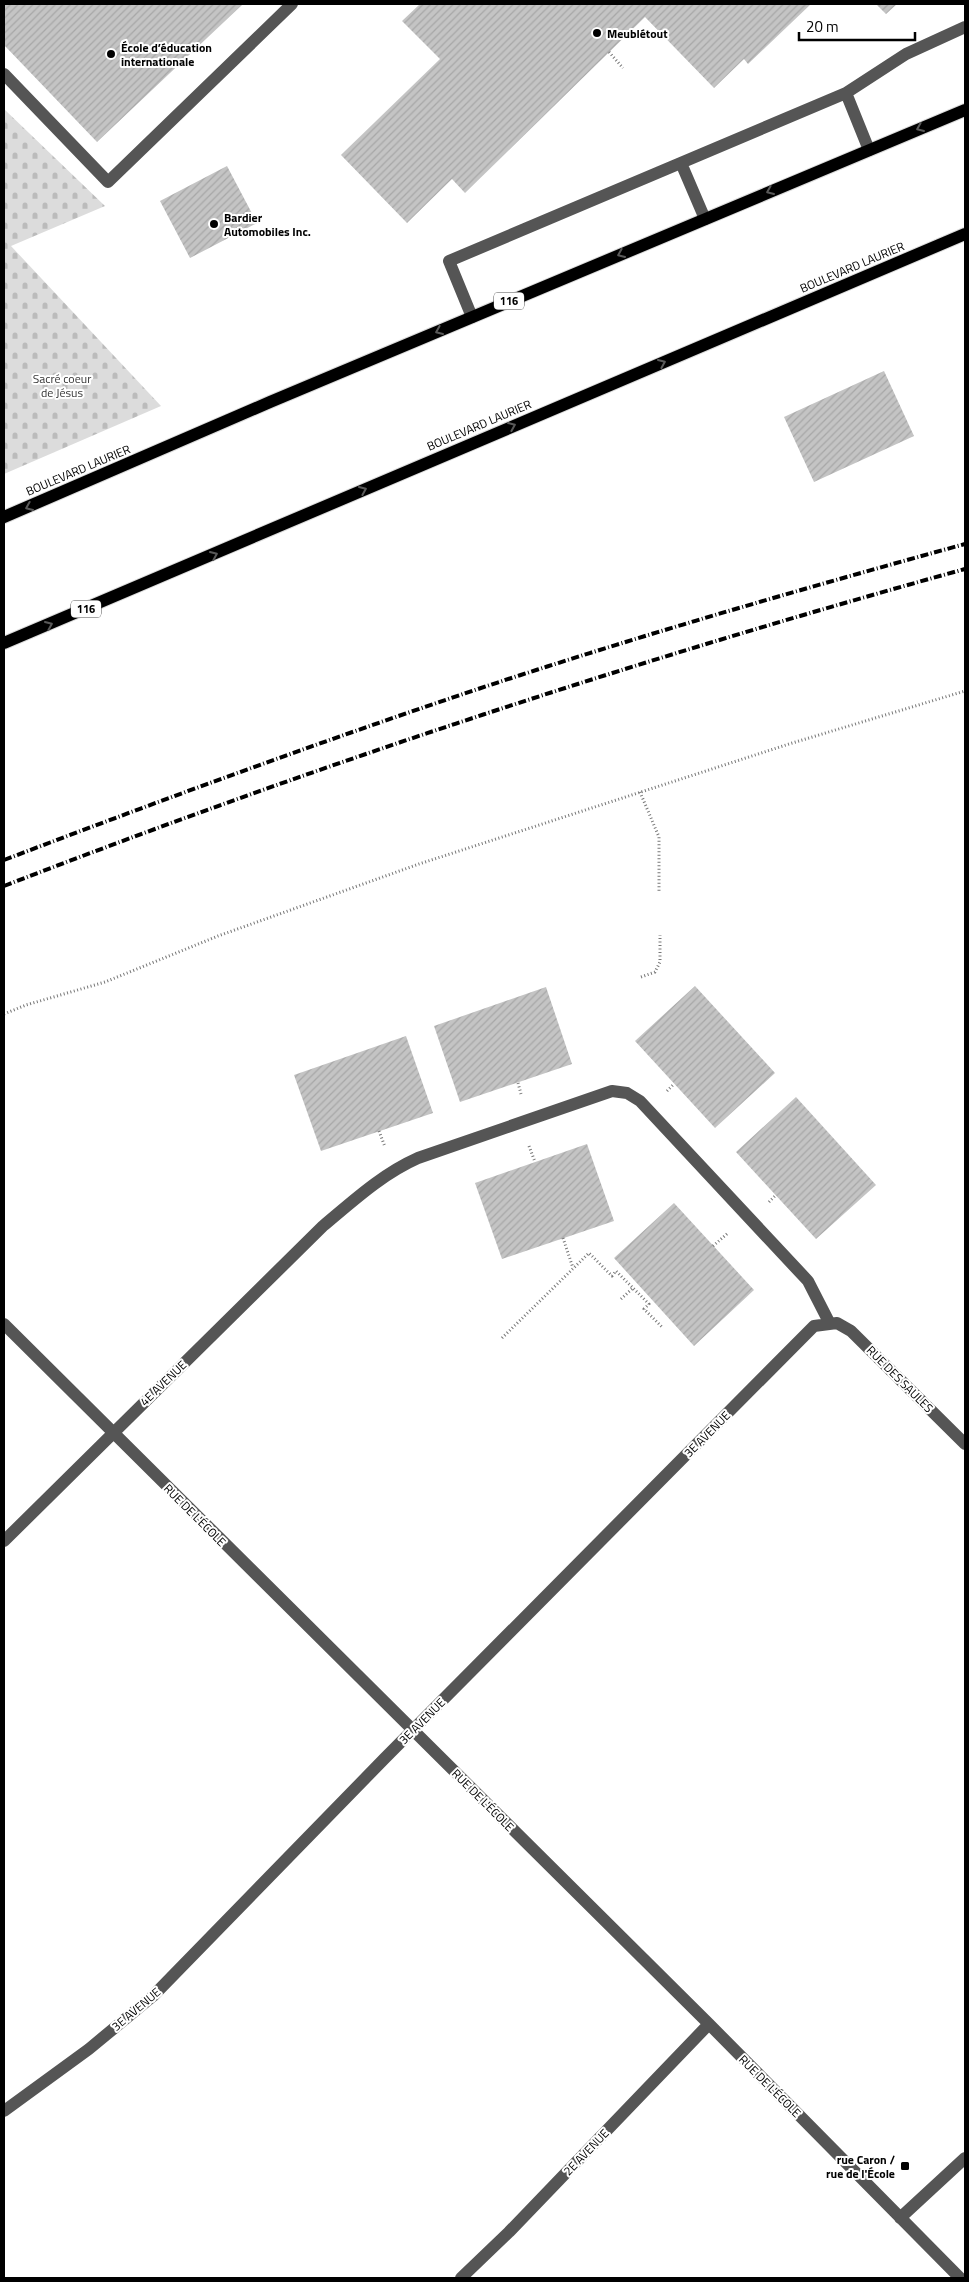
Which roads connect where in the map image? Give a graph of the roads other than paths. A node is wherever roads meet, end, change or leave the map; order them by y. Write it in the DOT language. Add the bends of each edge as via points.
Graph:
graph roads {
  1 [pos="292,4"];
  2 [pos="965,27"];
  3 [pos="4,74"];
  4 [pos="846,93"];
  5 [pos="965,110"];
  6 [pos="869,150"];
  7 [pos="681,163"];
  8 [pos="705,219"];
  9 [pos="965,234"];
  10 [pos="472,317"];
  11 [pos="4,517"];
  12 [pos="4,643"];
  13 [pos="829,1322"];
  14 [pos="4,1324"];
  15 [pos="113,1432"];
  16 [pos="965,1444"];
  17 [pos="4,1541"];
  18 [pos="412,1731"];
  19 [pos="709,2024"];
  20 [pos="4,2111"];
  21 [pos="965,2158"];
  22 [pos="900,2218"];
  23 [pos="461,2278"];
  24 [pos="960,2278"];
  1 -- 3 [label="street" via="108,182"];
  2 -- 4 [label="street" via="906,54"];
  4 -- 6 [label="street"];
  4 -- 7 [label="street"];
  5 -- 6 [label="main road, BOULEVARD LAURIER / 116, one-way"];
  6 -- 8 [label="main road, BOULEVARD LAURIER / 116, one-way"];
  7 -- 8 [label="street"];
  7 -- 10 [label="street" via="449,261"];
  8 -- 10 [label="main road, BOULEVARD LAURIER / 116, one-way"];
  12 -- 9 [label="main road, BOULEVARD LAURIER / 116, one-way"];
  10 -- 11 [label="main road, BOULEVARD LAURIER / 116, one-way"];
  13 -- 15 [label="street, 4E AVENUE" via="808,1281 640,1101 634,1096 612,1091 404,1164 381,1179 323,1226"];
  13 -- 16 [label="street, RUE DES SAULES" via="852,1331"];
  13 -- 18 [label="street, 3E AVENUE" via="808,1331"];
  14 -- 15 [label="street, RUE DE L'ÉCOLE"];
  15 -- 17 [label="street, 4E AVENUE"];
  15 -- 18 [label="street, RUE DE L'ÉCOLE"];
  18 -- 19 [label="street, RUE DE L'ÉCOLE"];
  18 -- 20 [label="street, 3E AVENUE" via="153,1996 89,2049"];
  19 -- 22 [label="street, RUE DE L'ÉCOLE"];
  19 -- 23 [label="street, 2E AVENUE"];
  21 -- 22 [label="street"];
  22 -- 24 [label="street, RUE DE L'ÉCOLE"];
}
